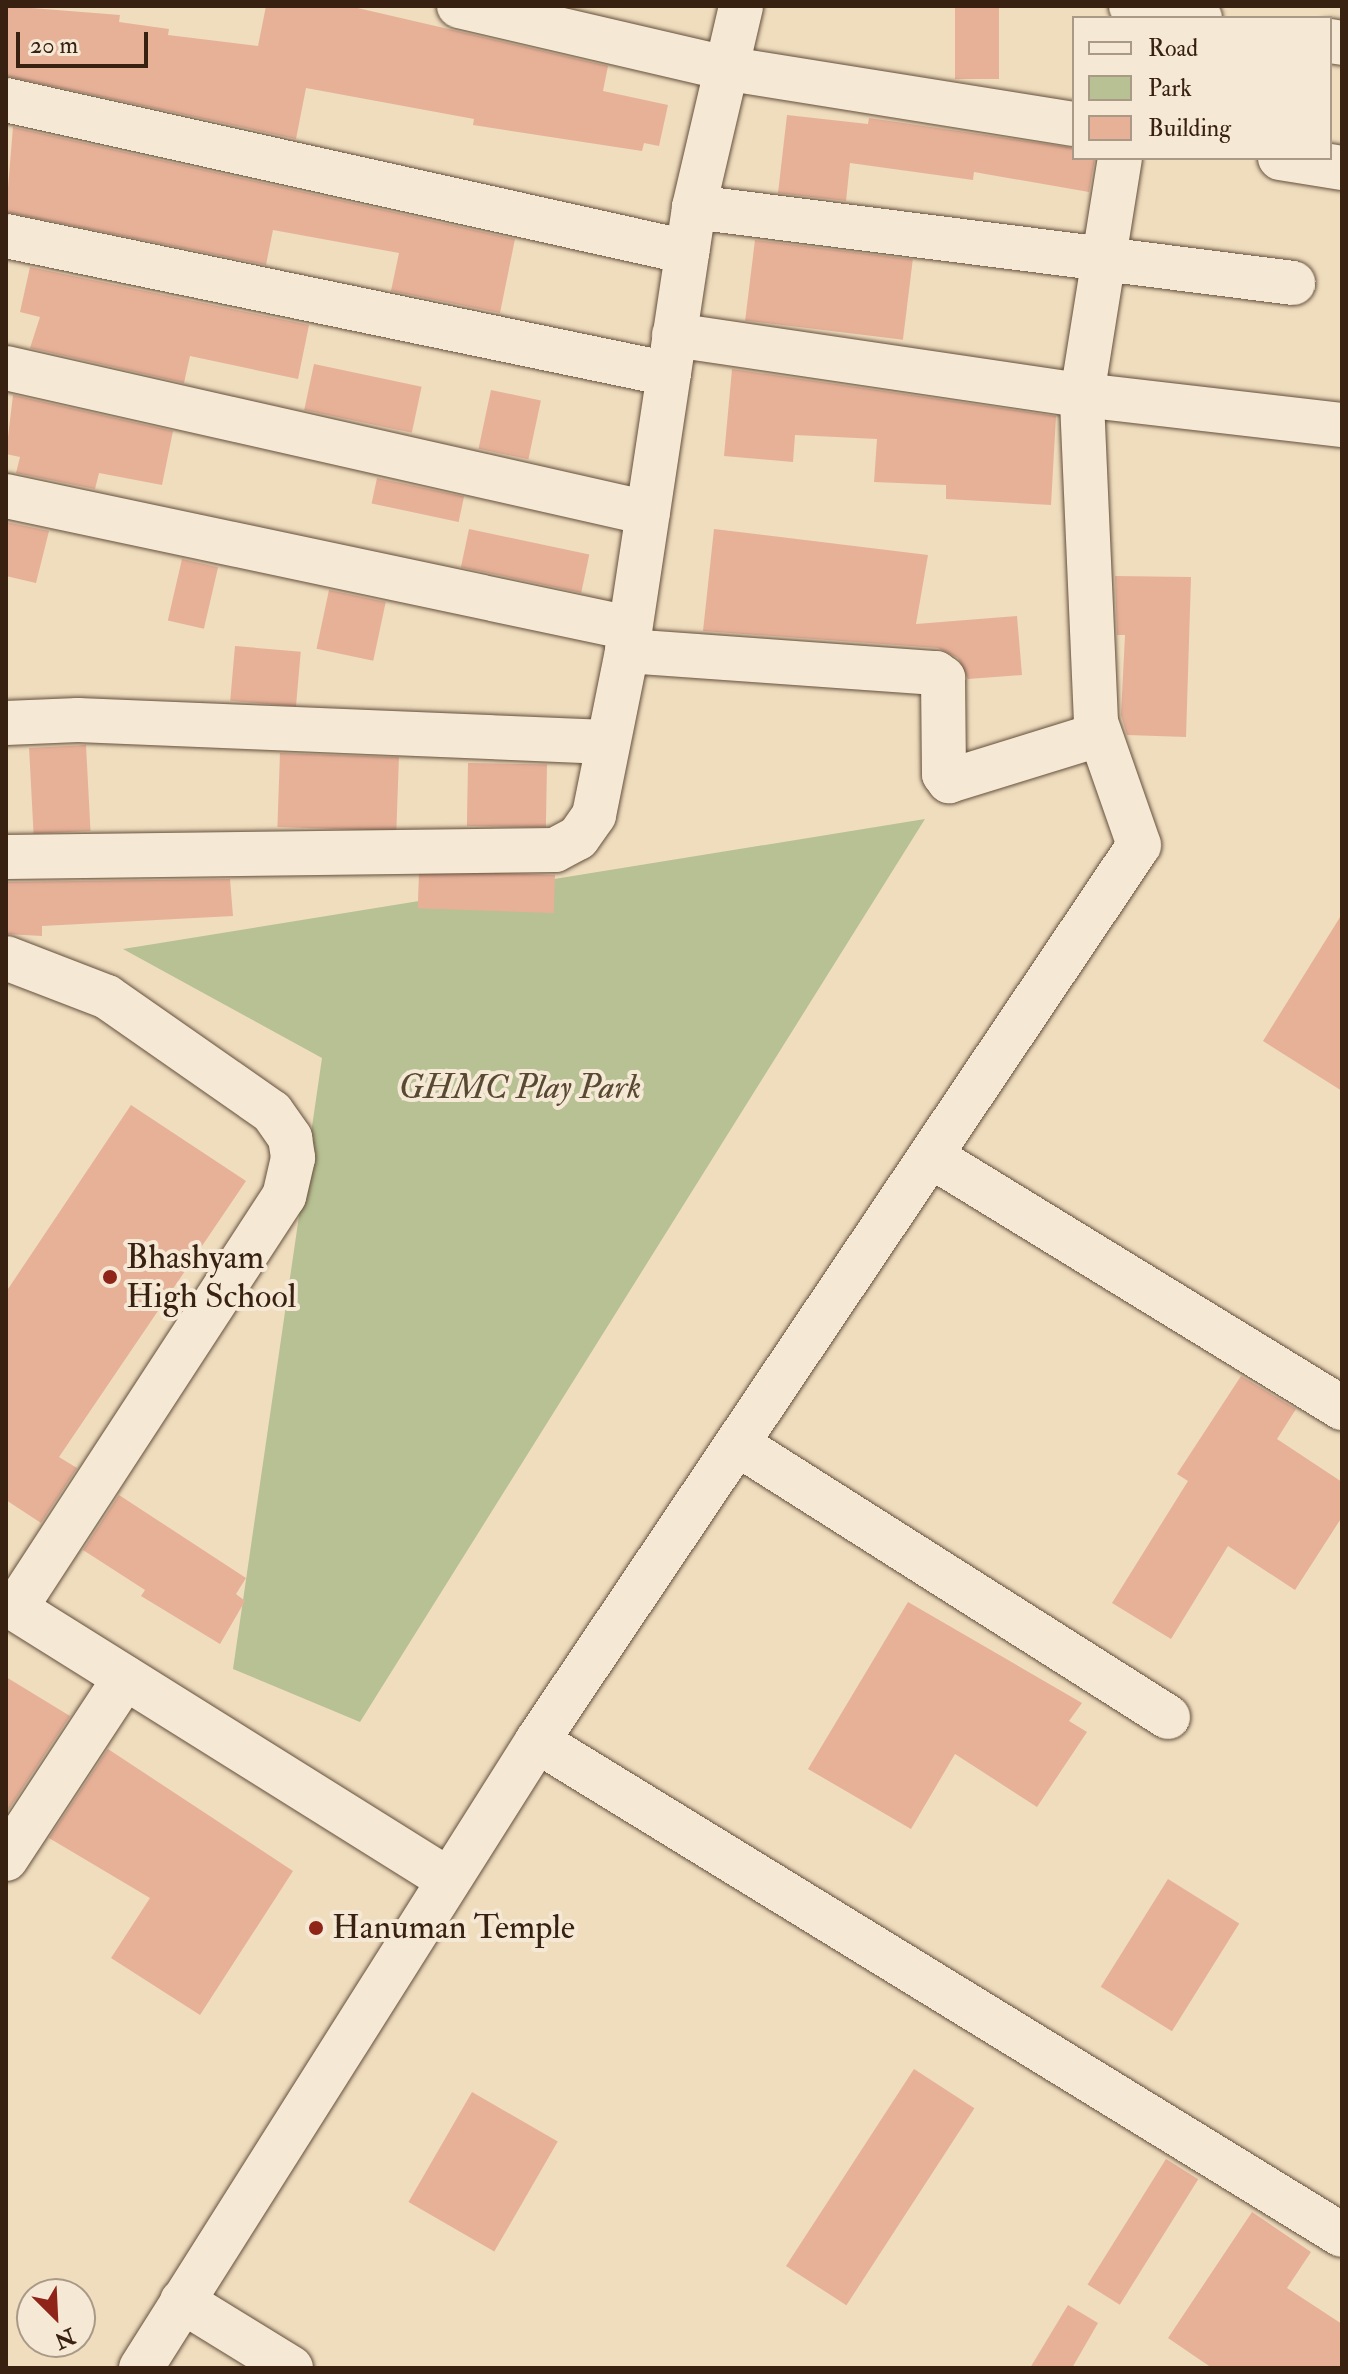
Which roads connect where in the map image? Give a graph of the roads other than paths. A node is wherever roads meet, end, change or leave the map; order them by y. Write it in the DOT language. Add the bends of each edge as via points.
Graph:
graph roads {
  1 [pos="459,6"];
  2 [pos="741,6"];
  3 [pos="1143,10"];
  4 [pos="1186,16"];
  5 [pos="730,69"];
  6 [pos="6,100"];
  7 [pos="1072,124"];
  8 [pos="1120,160"];
  9 [pos="1292,160"];
  10 [pos="1342,168"];
  11 [pos="694,207"];
  12 [pos="6,236"];
  13 [pos="687,252"];
  14 [pos="1101,258"];
  15 [pos="1293,283"];
  16 [pos="672,354"];
  17 [pos="6,368"];
  18 [pos="1082,395"];
  19 [pos="1342,425"];
  20 [pos="6,496"];
  21 [pos="648,513"];
  22 [pos="628,640"];
  23 [pos="6,723"];
  24 [pos="1098,735"];
  25 [pos="607,742"];
  26 [pos="6,857"];
  27 [pos="6,958"];
  28 [pos="934,1158"];
  29 [pos="1342,1408"];
  30 [pos="739,1445"];
  31 [pos="11,1606"];
  32 [pos="125,1678"];
  33 [pos="1168,1717"];
  34 [pos="537,1741"];
  35 [pos="6,1859"];
  36 [pos="449,1880"];
  37 [pos="1342,2235"];
  38 [pos="182,2301"];
  39 [pos="141,2368"];
  40 [pos="291,2368"];
  1 -- 5 [label="street"];
  2 -- 5 [label="street"];
  3 -- 4 [label="street"];
  5 -- 7 [label="street"];
  5 -- 11 [label="street"];
  6 -- 13 [label="street"];
  8 -- 14 [label="street"];
  9 -- 10 [label="street"];
  11 -- 13 [label="street"];
  11 -- 14 [label="street"];
  12 -- 16 [label="street" via="207,274 403,323"];
  13 -- 16 [label="street"];
  14 -- 15 [label="street"];
  14 -- 18 [label="street"];
  16 -- 18 [label="street"];
  16 -- 21 [label="street"];
  17 -- 21 [label="street"];
  18 -- 19 [label="street"];
  18 -- 24 [label="street"];
  20 -- 22 [label="street"];
  21 -- 22 [label="street"];
  22 -- 24 [label="street" via="936,673 943,678 944,774 949,781"];
  22 -- 25 [label="street"];
  23 -- 25 [label="street" via="78,720"];
  24 -- 28 [label="street" via="1139,845"];
  25 -- 26 [label="street" via="594,815 578,838 555,850"];
  27 -- 31 [label="street" via="107,997 272,1112 290,1138 293,1158 284,1196"];
  28 -- 29 [label="street"];
  28 -- 30 [label="street"];
  30 -- 33 [label="street"];
  30 -- 34 [label="street"];
  31 -- 32 [label="street"];
  32 -- 35 [label="street"];
  32 -- 36 [label="street"];
  34 -- 36 [label="street"];
  34 -- 37 [label="street"];
  36 -- 38 [label="street"];
  38 -- 39 [label="street"];
  38 -- 40 [label="street"];
}
